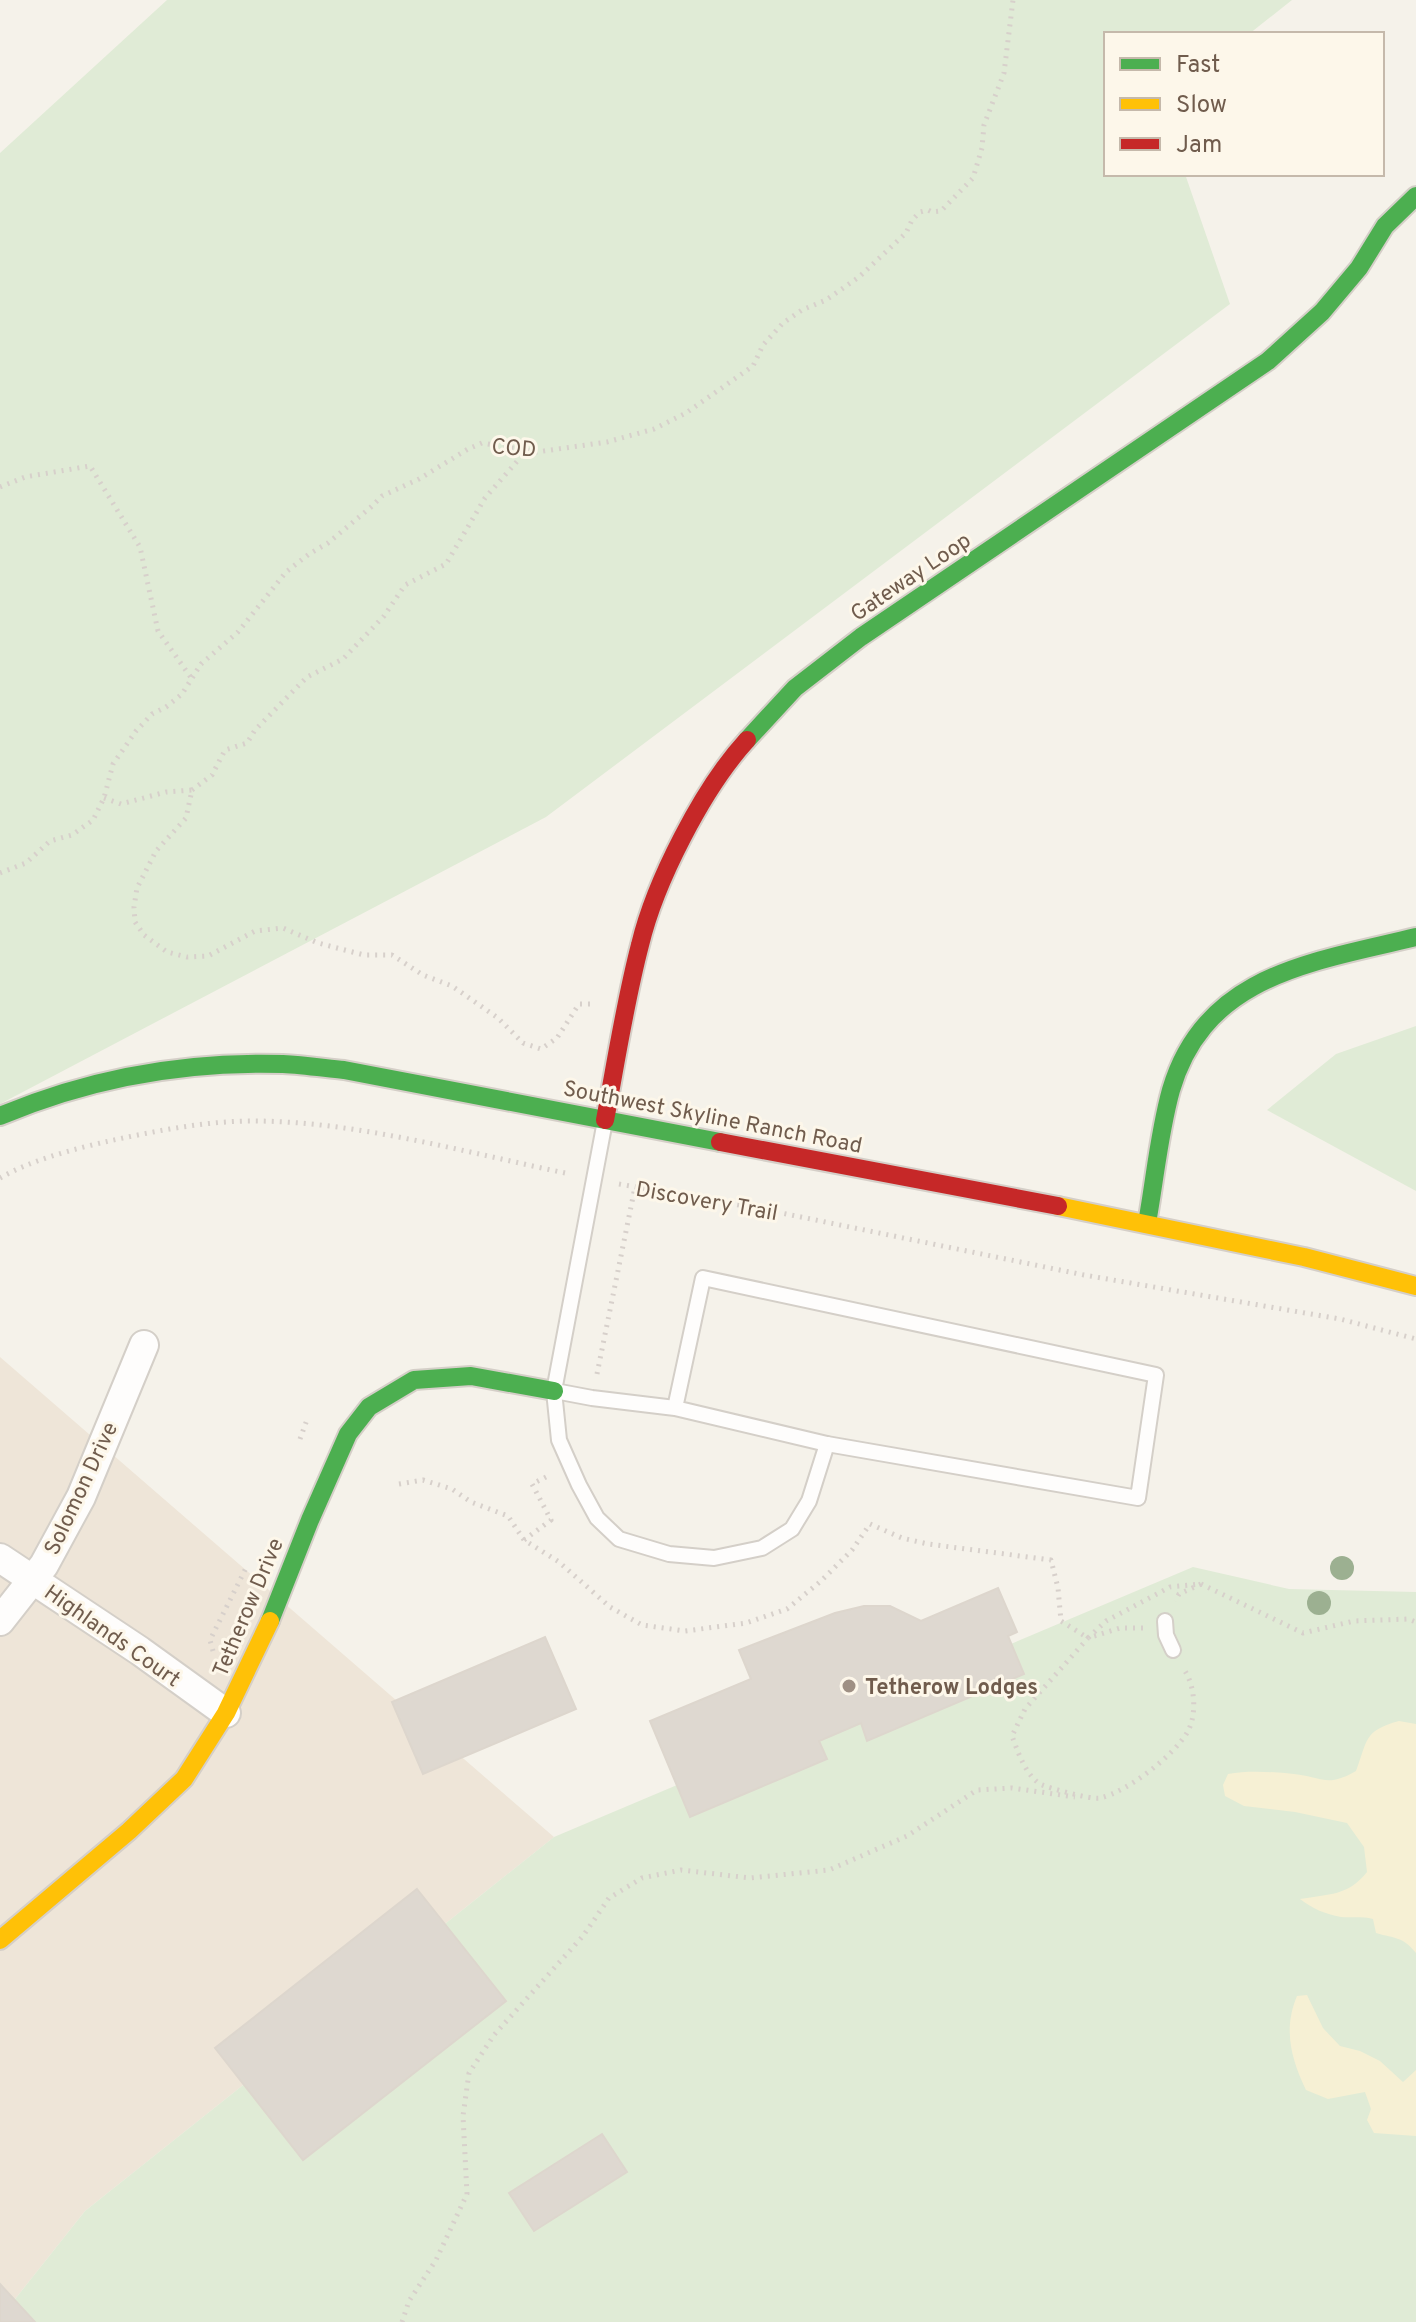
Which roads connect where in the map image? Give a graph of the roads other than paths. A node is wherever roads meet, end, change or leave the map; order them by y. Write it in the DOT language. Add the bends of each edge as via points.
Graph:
graph roads {
  1 [pos="1416,196"];
  2 [pos="1416,937"];
  3 [pos="0,1116"];
  4 [pos="605,1120"];
  5 [pos="1147,1223"];
  6 [pos="1416,1286"];
  7 [pos="144,1345"];
  8 [pos="554,1391"];
  9 [pos="675,1408"];
  10 [pos="827,1444"];
  11 [pos="0,1558"];
  12 [pos="33,1580"];
  13 [pos="0,1621"];
  14 [pos="1165,1621"];
  15 [pos="1173,1650"];
  16 [pos="226,1713"];
  17 [pos="0,1940"];
  1 -- 4 [label="street, Gateway Loop" via="1385,226 1322,312 1268,361 861,637 795,688 736,752 697,811 665,874 640,943"];
  2 -- 5 [label="street" via="1289,970 1248,987 1214,1015 1189,1048 1171,1088"];
  3 -- 4 [label="street, Southwest Skyline Ranch Road" via="77,1088 143,1073 278,1064 344,1070"];
  4 -- 5 [label="street, Southwest Skyline Ranch Road"];
  4 -- 8 [label="lane"];
  5 -- 6 [label="street, Southwest Skyline Ranch Road"];
  7 -- 12 [label="street, Solomon Drive" via="81,1497"];
  8 -- 9 [label="lane"];
  8 -- 10 [label="lane" via="559,1440 597,1518 619,1539 669,1554 714,1558 762,1548 792,1529 809,1501"];
  8 -- 16 [label="street, Tetherow Drive" via="471,1376 414,1380 369,1407 348,1434"];
  9 -- 10 [label="lane"];
  9 -- 10 [label="lane" via="703,1278 1156,1375 1138,1498"];
  11 -- 12 [label="street, Highlands Court"];
  12 -- 13 [label="street, Solomon Drive"];
  12 -- 16 [label="street, Highlands Court"];
  14 -- 15 [label="lane"];
  16 -- 17 [label="street, Tetherow Drive" via="184,1779"];
}
